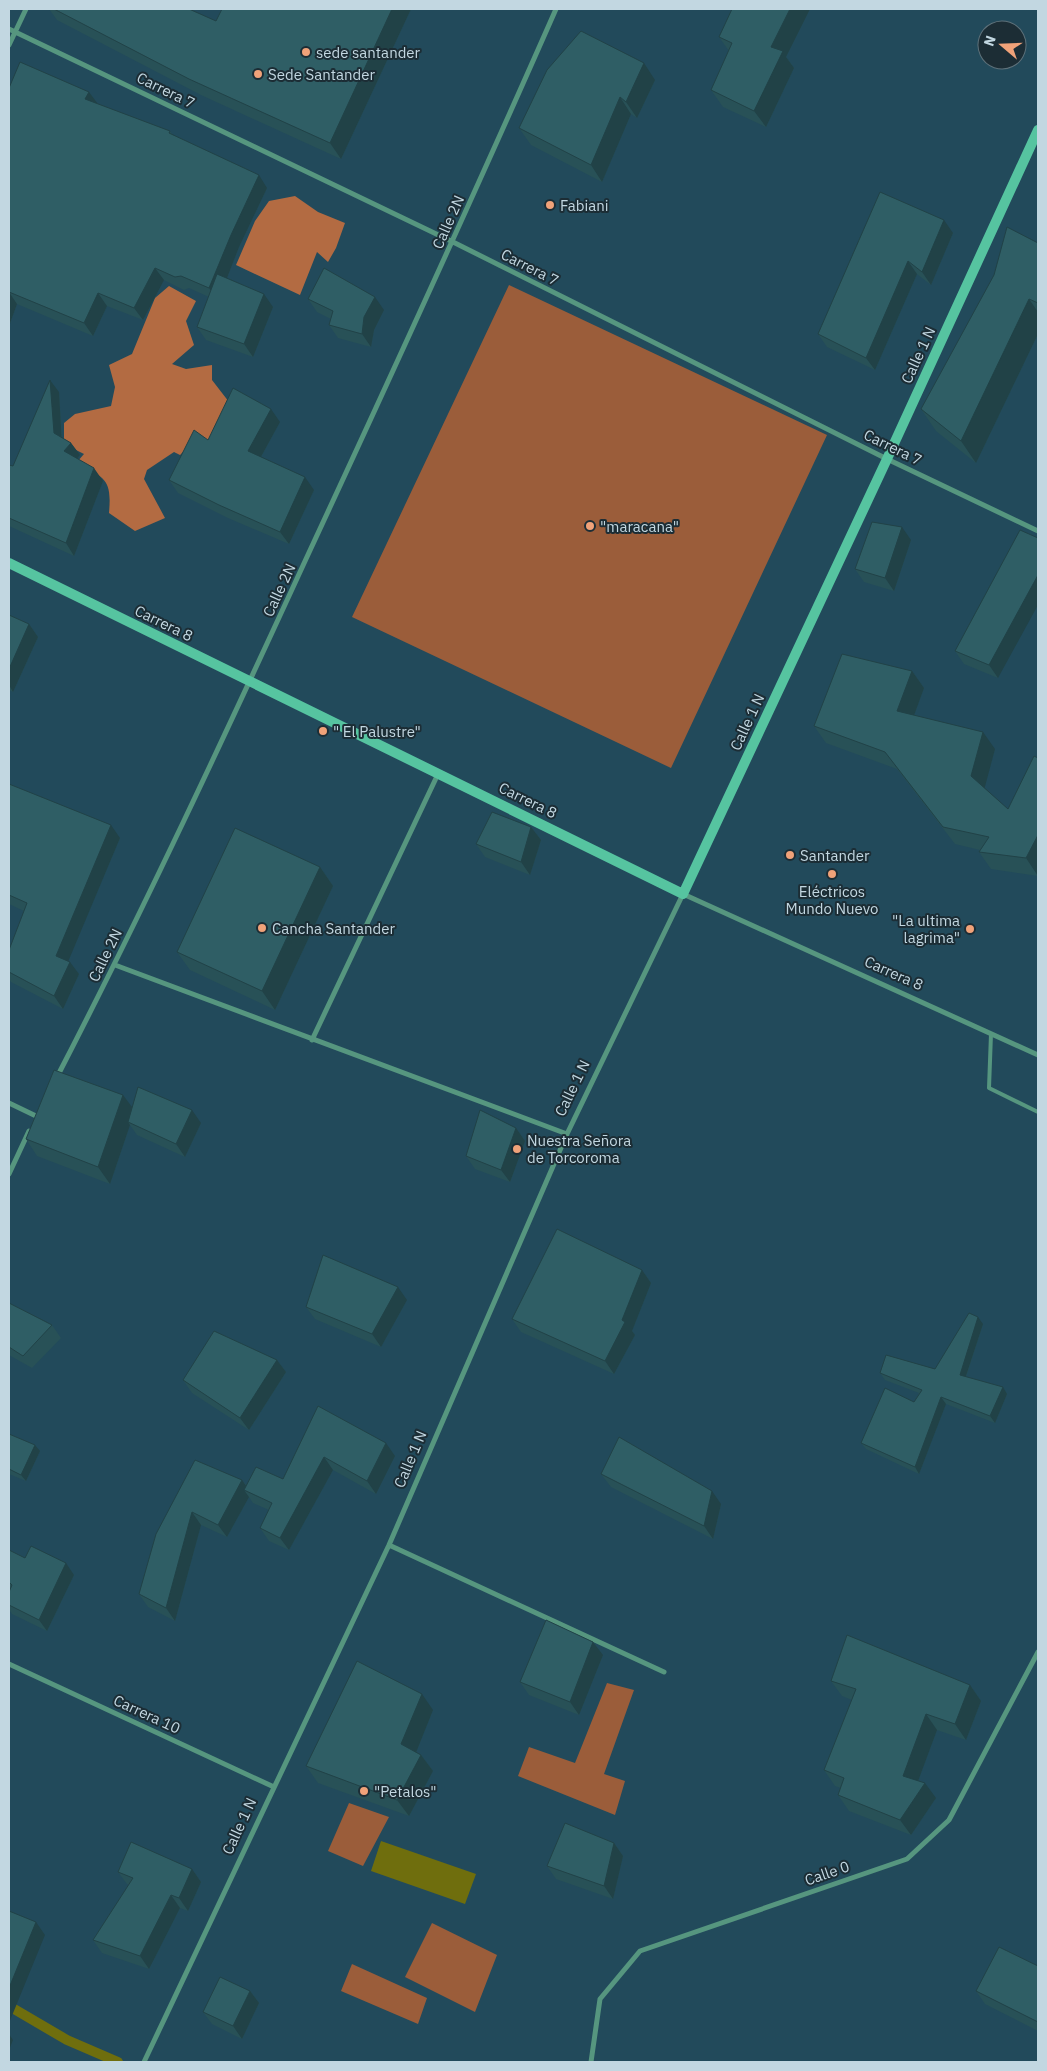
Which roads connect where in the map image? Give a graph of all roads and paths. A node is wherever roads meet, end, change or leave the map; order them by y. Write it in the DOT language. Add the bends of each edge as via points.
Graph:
graph roads {
  1 [pos="26,9"];
  2 [pos="556,9"];
  3 [pos="9,29"];
  4 [pos="15,32"];
  5 [pos="9,45"];
  6 [pos="1038,130"];
  7 [pos="453,242"];
  8 [pos="887,459"];
  9 [pos="1038,531"];
  10 [pos="9,563"];
  11 [pos="250,682"];
  12 [pos="438,773"];
  13 [pos="683,894"];
  14 [pos="115,965"];
  15 [pos="991,1034"];
  16 [pos="312,1040"];
  17 [pos="1038,1055"];
  18 [pos="54,1083"];
  19 [pos="9,1103"];
  20 [pos="41,1108"];
  21 [pos="1038,1112"];
  22 [pos="36,1116"];
  23 [pos="567,1134"];
  24 [pos="9,1174"];
  25 [pos="389,1545"];
  26 [pos="1038,1652"];
  27 [pos="9,1664"];
  28 [pos="664,1672"];
  29 [pos="274,1787"];
  30 [pos="144,2062"];
  31 [pos="591,2062"];
  1 -- 4 [label="street"];
  2 -- 7 [label="street, Calle 2N"];
  3 -- 4 [label="street, Carrera 7"];
  4 -- 5 [label="street"];
  4 -- 7 [label="street, Carrera 7"];
  6 -- 8 [label="street, Calle 1 N"];
  7 -- 8 [label="street, Carrera 7"];
  7 -- 11 [label="street, Calle 2N"];
  8 -- 9 [label="street, Carrera 7"];
  8 -- 13 [label="street, Calle 1 N"];
  10 -- 11 [label="street, Carrera 8"];
  11 -- 12 [label="street, Carrera 8"];
  11 -- 14 [label="street, Calle 2N"];
  12 -- 13 [label="street, Carrera 8"];
  12 -- 16 [label="street"];
  13 -- 15 [label="street, Carrera 8"];
  13 -- 23 [label="street, Calle 1 N"];
  14 -- 16 [label="street"];
  14 -- 18 [label="street, Calle 2N"];
  15 -- 17 [label="street, Carrera 8"];
  15 -- 21 [label="lane" via="989,1088"];
  16 -- 23 [label="street"];
  19 -- 22 [label="street"];
  20 -- 22 [label="street"];
  22 -- 24 [label="street"];
  23 -- 25 [label="street, Calle 1 N"];
  25 -- 28 [label="street"];
  25 -- 29 [label="street, Calle 1 N"];
  26 -- 31 [label="street, Calle 0" via="949,1820 908,1859 640,1951 600,1999"];
  27 -- 29 [label="street, Carrera 10"];
  29 -- 30 [label="street, Calle 1 N"];
}
